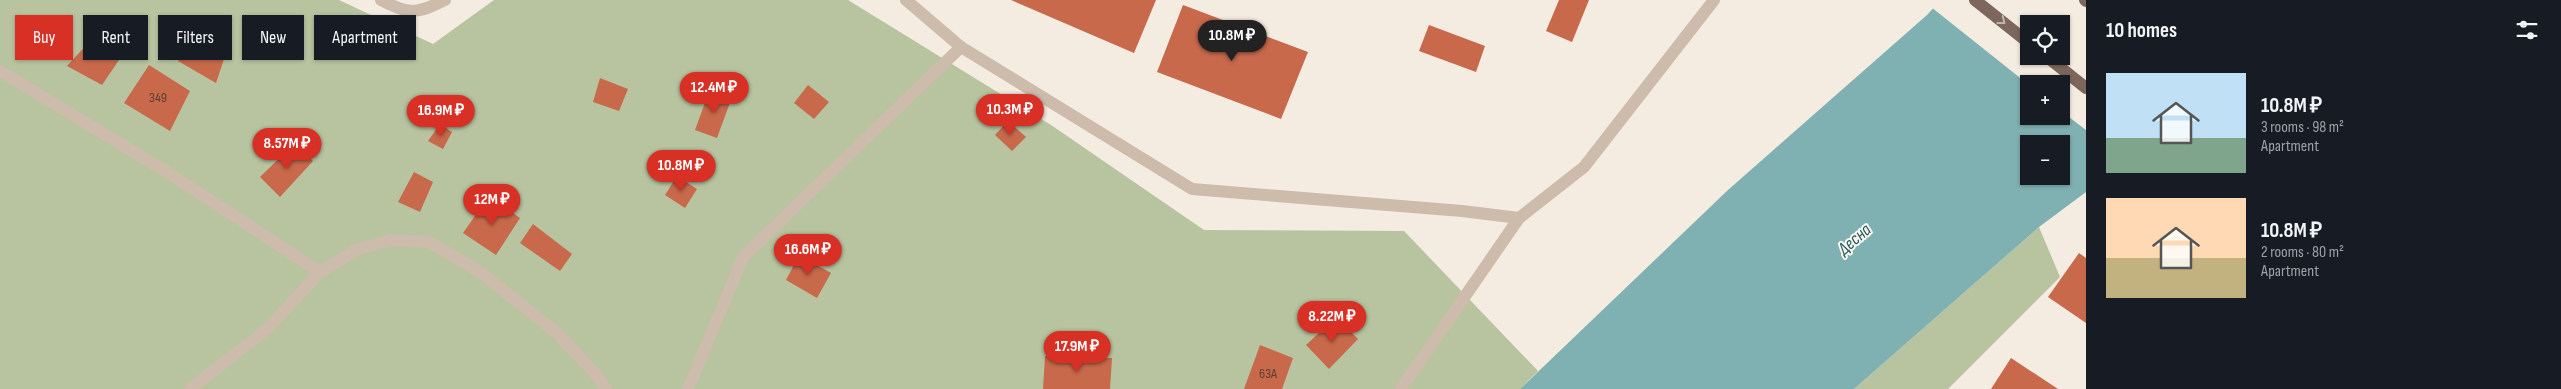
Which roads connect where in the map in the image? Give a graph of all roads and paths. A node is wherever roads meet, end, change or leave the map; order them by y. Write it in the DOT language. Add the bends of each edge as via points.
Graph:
graph roads {
  1 [pos="381,0"];
  2 [pos="445,0"];
  3 [pos="906,0"];
  4 [pos="1714,0"];
  5 [pos="1975,0"];
  6 [pos="2020,36"];
  7 [pos="961,47"];
  8 [pos="2057,65"];
  9 [pos="0,71"];
  10 [pos="2086,88"];
  11 [pos="1520,218"];
  12 [pos="320,272"];
  13 [pos="190,389"];
  14 [pos="606,389"];
  15 [pos="688,389"];
  16 [pos="1401,389"];
  1 -- 2 [label="street" via="400,10 423,11"];
  3 -- 7 [label="street"];
  4 -- 11 [label="street" via="1584,167"];
  5 -- 6 [label="main road, one-way"];
  7 -- 11 [label="street" via="1192,189"];
  7 -- 15 [label="street" via="743,257"];
  8 -- 10 [label="main road"];
  9 -- 12 [label="street" via="184,183"];
  11 -- 16 [label="street"];
  12 -- 13 [label="street" via="267,329"];
  12 -- 14 [label="street" via="358,249 391,240 429,242 480,272 557,333"];
}
